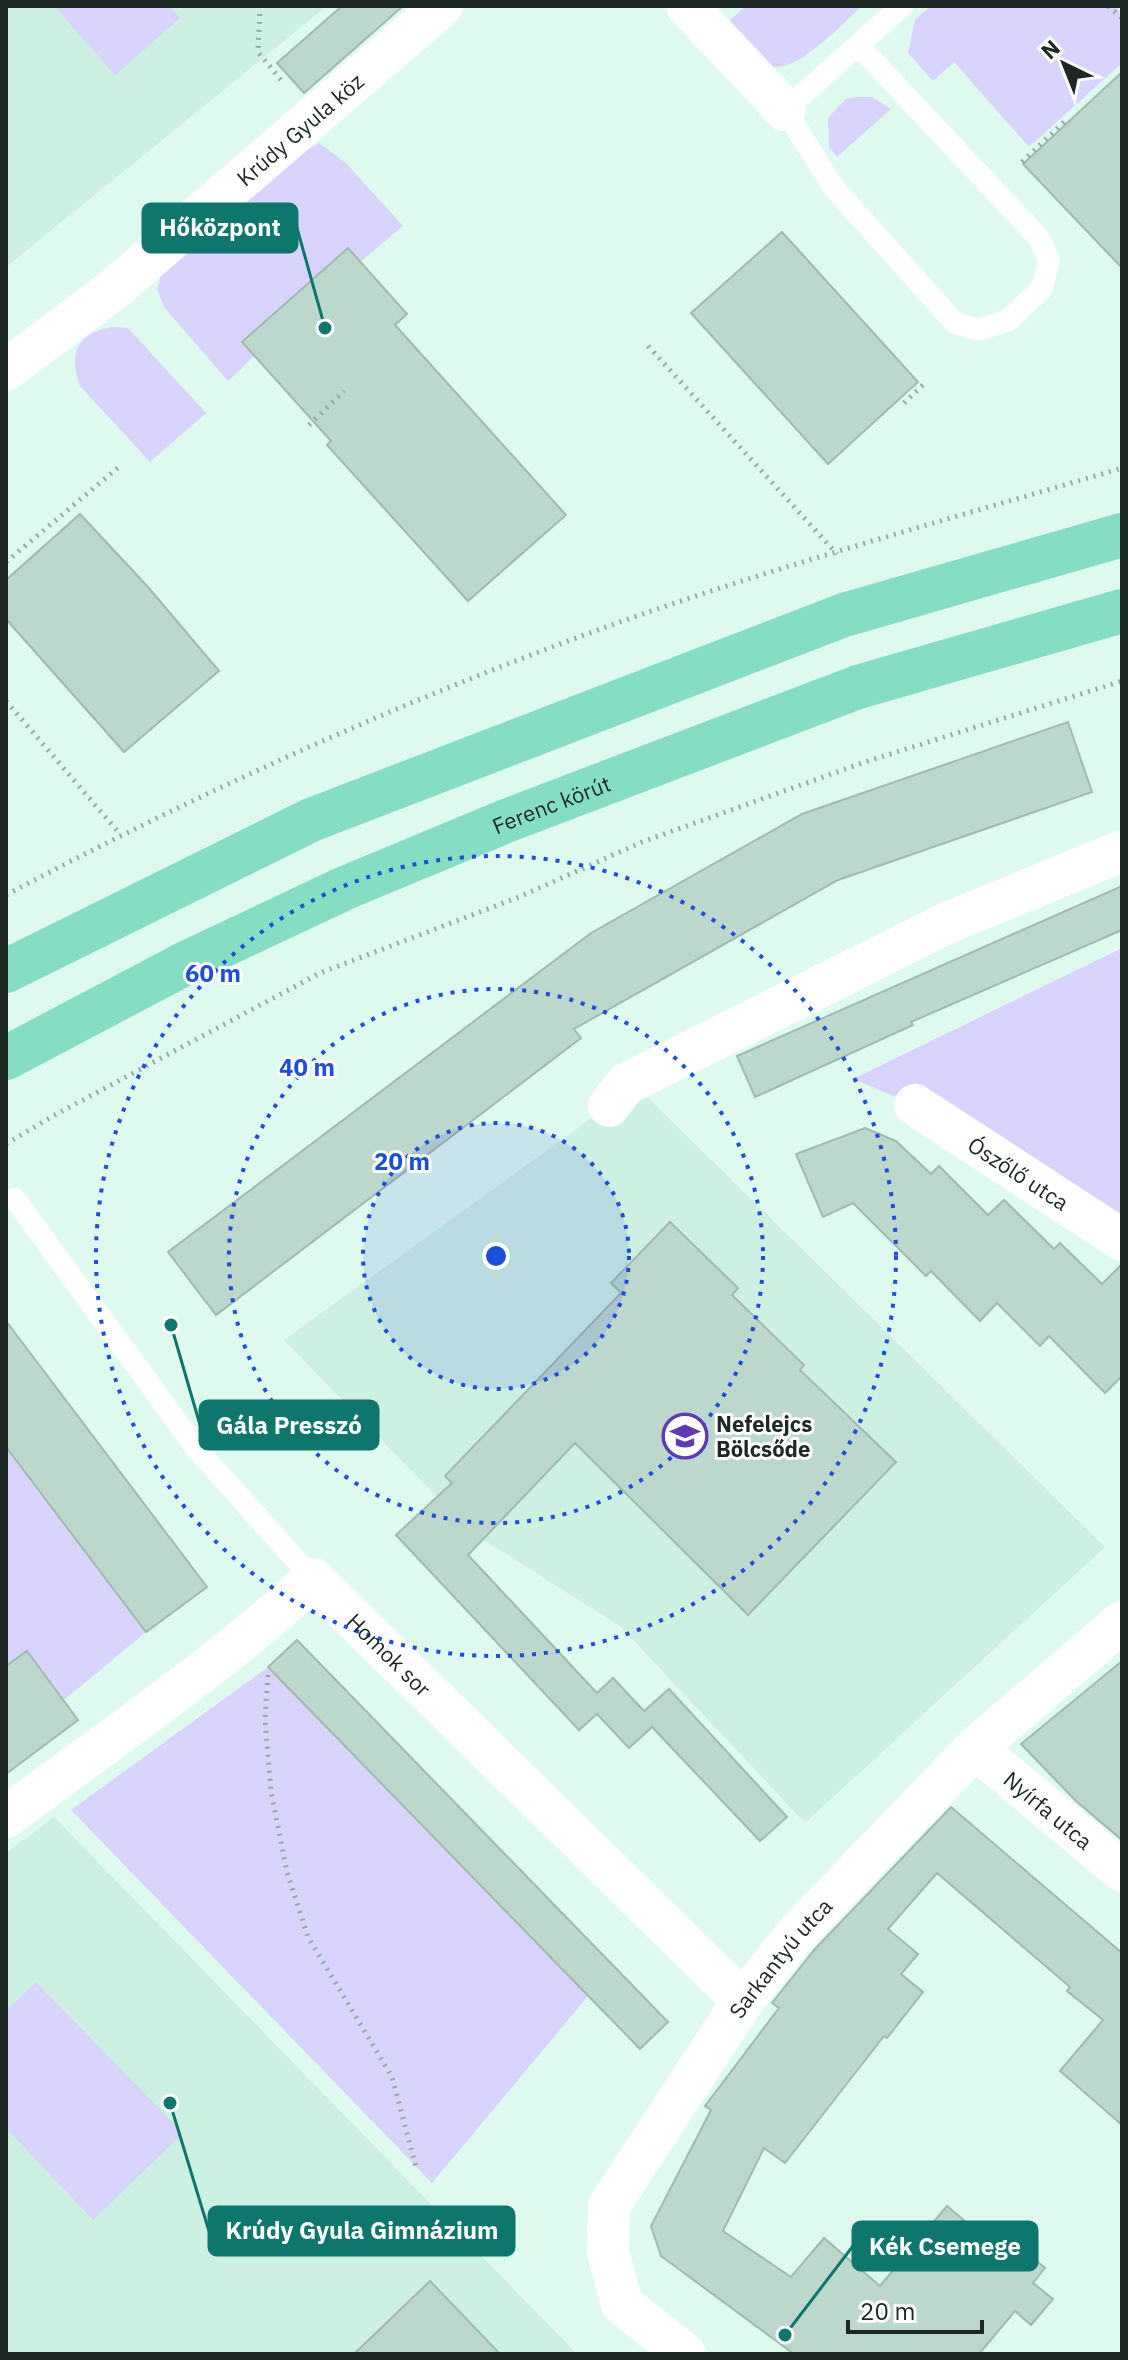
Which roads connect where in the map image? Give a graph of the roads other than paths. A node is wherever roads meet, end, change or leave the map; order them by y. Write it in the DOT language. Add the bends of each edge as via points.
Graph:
graph roads {
  1 [pos="442,6"];
  2 [pos="687,6"];
  3 [pos="902,6"];
  4 [pos="859,46"];
  5 [pos="785,110"];
  6 [pos="6,370"];
  7 [pos="1122,535"];
  8 [pos="1122,611"];
  9 [pos="1122,851"];
  10 [pos="6,971"];
  11 [pos="6,1058"];
  12 [pos="915,1105"];
  13 [pos="609,1106"];
  14 [pos="15,1199"];
  15 [pos="1122,1240"];
  16 [pos="313,1579"];
  17 [pos="1122,1622"];
  18 [pos="975,1748"];
  19 [pos="6,1817"];
  20 [pos="1122,1871"];
  21 [pos="743,2001"];
  22 [pos="685,2354"];
  1 -- 6 [label="street, Krúdy Gyula köz" via="114,289"];
  2 -- 5 [label="street"];
  3 -- 4 [label="lane"];
  4 -- 5 [label="lane"];
  4 -- 5 [label="lane" via="1039,238 1049,260 1042,288 1009,320 979,330 955,323 834,188"];
  7 -- 10 [label="main road" via="844,615 325,814"];
  8 -- 11 [label="main road, Ferenc körút" via="858,687 506,821 229,942"];
  9 -- 13 [label="street" via="945,924 626,1084"];
  12 -- 15 [label="street, Ószőlő utca"];
  14 -- 16 [label="lane" via="196,1448"];
  16 -- 19 [label="street"];
  16 -- 21 [label="street, Homok sor"];
  17 -- 18 [label="street, Sarkantyú utca"];
  18 -- 20 [label="street, Nyírfa utca"];
  18 -- 21 [label="street, Sarkantyú utca" via="797,1933"];
  21 -- 22 [label="street, Sarkantyú utca" via="609,2206 608,2252 622,2304"];
}
